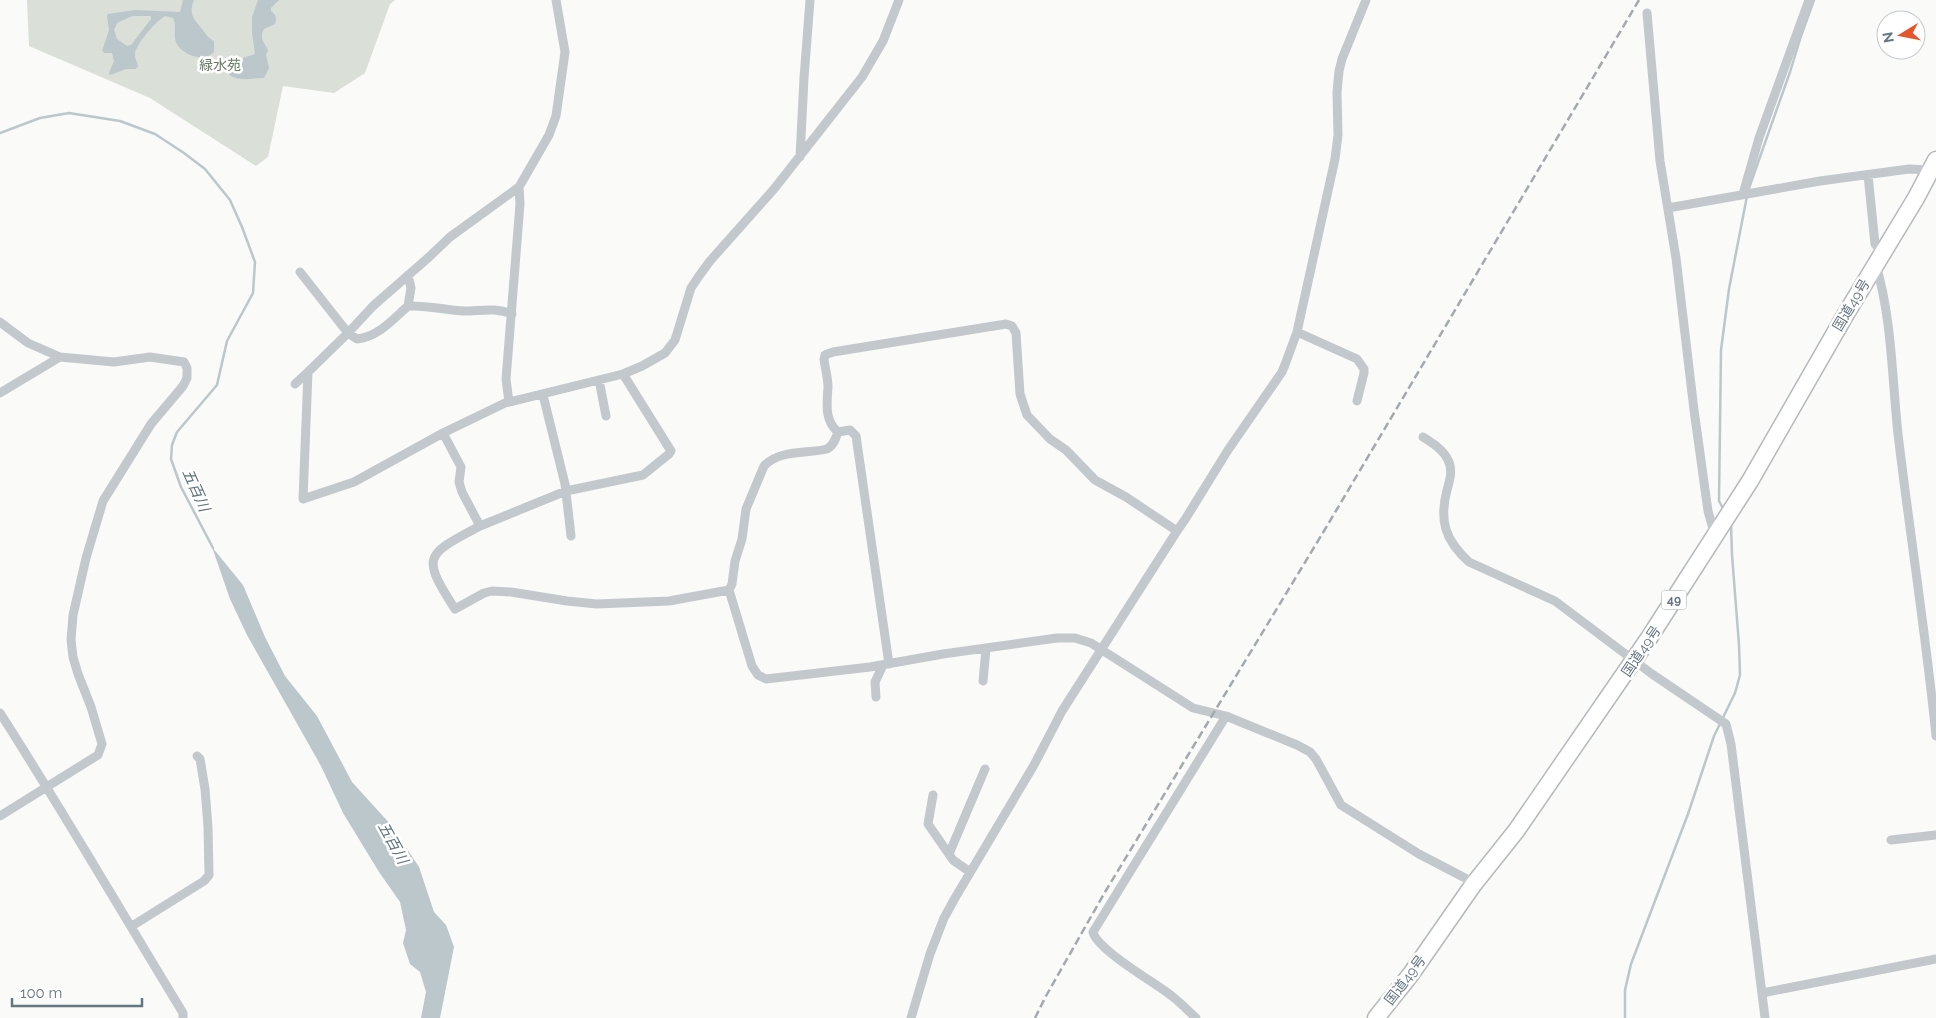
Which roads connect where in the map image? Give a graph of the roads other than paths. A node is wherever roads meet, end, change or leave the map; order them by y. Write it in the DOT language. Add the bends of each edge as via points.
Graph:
graph roads {
  1 [pos="556,0"];
  2 [pos="810,0"];
  3 [pos="899,0"];
  4 [pos="1366,0"];
  5 [pos="1809,0"];
  6 [pos="1647,13"];
  7 [pos="800,157"];
  8 [pos="1933,165"];
  9 [pos="1868,175"];
  10 [pos="519,188"];
  11 [pos="1743,194"];
  12 [pos="1668,208"];
  13 [pos="1880,259"];
  14 [pos="300,272"];
  15 [pos="408,275"];
  16 [pos="408,306"];
  17 [pos="512,314"];
  18 [pos="0,322"];
  19 [pos="1297,332"];
  20 [pos="348,333"];
  21 [pos="60,357"];
  22 [pos="308,372"];
  23 [pos="623,374"];
  24 [pos="599,380"];
  25 [pos="295,384"];
  26 [pos="0,394"];
  27 [pos="544,394"];
  28 [pos="1357,401"];
  29 [pos="509,402"];
  30 [pos="606,416"];
  31 [pos="838,432"];
  32 [pos="443,433"];
  33 [pos="1423,437"];
  34 [pos="566,491"];
  35 [pos="480,526"];
  36 [pos="1176,531"];
  37 [pos="571,536"];
  38 [pos="1715,536"];
  39 [pos="729,590"];
  40 [pos="986,649"];
  41 [pos="1102,650"];
  42 [pos="1634,660"];
  43 [pos="886,664"];
  44 [pos="983,682"];
  45 [pos="876,697"];
  46 [pos="0,713"];
  47 [pos="1226,716"];
  48 [pos="1936,736"];
  49 [pos="197,756"];
  50 [pos="985,769"];
  51 [pos="46,787"];
  52 [pos="933,795"];
  53 [pos="0,816"];
  54 [pos="1936,834"];
  55 [pos="1891,840"];
  56 [pos="950,854"];
  57 [pos="970,872"];
  58 [pos="1473,885"];
  59 [pos="132,926"];
  60 [pos="1936,959"];
  61 [pos="1762,993"];
  62 [pos="183,1018"];
  63 [pos="911,1018"];
  64 [pos="1196,1018"];
  65 [pos="1376,1018"];
  66 [pos="1765,1018"];
  1 -- 10 [label="street" via="565,52 556,116"];
  2 -- 7 [label="street"];
  3 -- 7 [label="street" via="870,66"];
  4 -- 19 [label="street" via="1339,71 1335,159"];
  5 -- 11 [label="street" via="1759,138"];
  6 -- 12 [label="street" via="1660,161"];
  7 -- 23 [label="street" via="699,276 691,288 670,347 656,360"];
  8 -- 9 [label="street"];
  8 -- 13 [label="highway, 国道49号 / 49"];
  9 -- 11 [label="street"];
  9 -- 13 [label="street" via="1875,244"];
  10 -- 15 [label="street" via="450,236"];
  10 -- 17 [label="street"];
  11 -- 12 [label="street"];
  12 -- 38 [label="street" via="1708,511"];
  13 -- 38 [label="highway, 国道49号 / 49"];
  13 -- 48 [label="street"];
  14 -- 20 [label="street"];
  15 -- 16 [label="street"];
  15 -- 20 [label="street"];
  16 -- 17 [label="street" via="464,311 503,310"];
  16 -- 20 [label="street" via="370,337 357,339"];
  17 -- 29 [label="street" via="506,379"];
  18 -- 21 [label="street" via="28,342"];
  19 -- 28 [label="street" via="1357,359 1364,373"];
  19 -- 36 [label="street" via="1282,372"];
  20 -- 22 [label="street"];
  21 -- 26 [label="street"];
  21 -- 51 [label="street" via="114,362 150,357 177,360 184,362 187,378 151,424 103,501 86,558 73,615 71,640 78,674 102,744 93,760"];
  22 -- 25 [label="street"];
  22 -- 32 [label="street" via="303,499 354,482"];
  23 -- 24 [label="street"];
  23 -- 34 [label="street" via="671,452 643,475"];
  24 -- 27 [label="street"];
  24 -- 30 [label="street"];
  27 -- 29 [label="street"];
  27 -- 34 [label="street"];
  29 -- 32 [label="street"];
  31 -- 36 [label="street" via="833,428 826,407 828,380 824,359 828,353 1010,325 1016,333 1020,394 1027,415 1095,480"];
  31 -- 39 [label="street" via="827,449 784,455 764,466 746,509"];
  31 -- 43 [label="street" via="850,430 856,436"];
  32 -- 35 [label="street" via="459,461 460,486"];
  33 -- 42 [label="street" via="1436,445 1449,462 1450,480 1443,522 1461,555 1468,562 1555,601"];
  34 -- 35 [label="street"];
  34 -- 37 [label="street"];
  35 -- 39 [label="street" via="442,548 432,560 434,575 455,609 492,591 597,604 669,601"];
  36 -- 41 [label="street"];
  38 -- 42 [label="highway, 国道49号 / 49"];
  39 -- 43 [label="street" via="752,666 762,678"];
  40 -- 41 [label="street" via="1070,638 1083,640"];
  40 -- 43 [label="street"];
  40 -- 44 [label="street"];
  41 -- 47 [label="street" via="1193,708"];
  41 -- 57 [label="street" via="1062,711"];
  42 -- 58 [label="highway, 国道49号 / 49" via="1521,823"];
  42 -- 61 [label="street" via="1726,724 1729,731"];
  43 -- 45 [label="street" via="875,682"];
  46 -- 51 [label="street"];
  47 -- 58 [label="street" via="1310,752 1341,804"];
  47 -- 64 [label="street" via="1093,932 1094,938 1106,949 1174,997"];
  49 -- 59 [label="street" via="205,789 209,874 204,881"];
  50 -- 56 [label="street"];
  51 -- 53 [label="street"];
  51 -- 59 [label="street"];
  52 -- 56 [label="street" via="928,824"];
  54 -- 55 [label="street"];
  56 -- 57 [label="street"];
  57 -- 63 [label="street" via="944,918"];
  58 -- 65 [label="highway, 国道49号 / 49"];
  59 -- 62 [label="street"];
  60 -- 61 [label="street"];
  61 -- 66 [label="street"];
}
